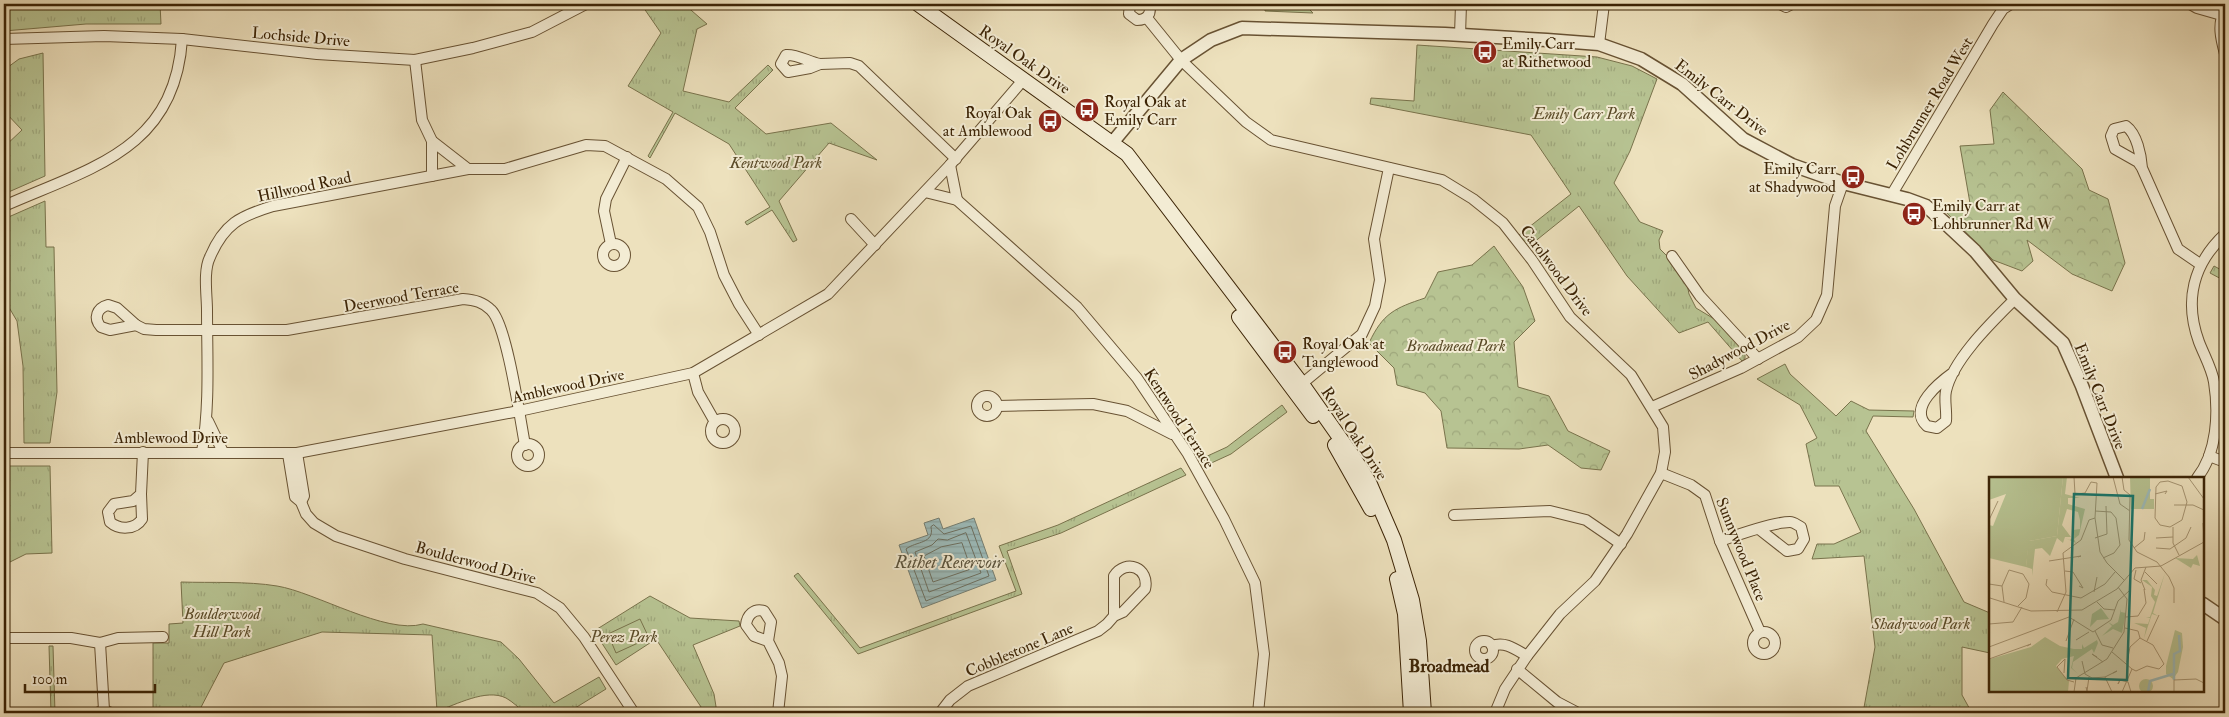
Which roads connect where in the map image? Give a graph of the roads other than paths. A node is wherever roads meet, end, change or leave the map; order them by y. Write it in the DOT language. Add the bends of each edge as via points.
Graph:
graph roads {
  1 [pos="586,4"];
  2 [pos="918,4"];
  3 [pos="1130,4"];
  4 [pos="1149,4"];
  5 [pos="1461,4"];
  6 [pos="1604,4"];
  7 [pos="1780,4"];
  8 [pos="1792,4"];
  9 [pos="2190,4"];
  10 [pos="2003,6"];
  11 [pos="2224,13"];
  12 [pos="1147,18"];
  13 [pos="1460,35"];
  14 [pos="4,39"];
  15 [pos="182,39"];
  16 [pos="1599,44"];
  17 [pos="2225,54"];
  18 [pos="415,60"];
  19 [pos="1181,60"];
  20 [pos="820,64"];
  21 [pos="1024,79"];
  22 [pos="432,141"];
  23 [pos="1112,143"];
  24 [pos="627,157"];
  25 [pos="953,162"];
  26 [pos="1389,168"];
  27 [pos="2142,168"];
  28 [pos="468,169"];
  29 [pos="432,176"];
  30 [pos="1843,183"];
  31 [pos="925,192"];
  32 [pos="1892,194"];
  33 [pos="957,200"];
  34 [pos="4,206"];
  35 [pos="851,219"];
  36 [pos="2225,234"];
  37 [pos="611,244"];
  38 [pos="875,245"];
  39 [pos="1672,256"];
  40 [pos="2200,264"];
  41 [pos="2015,299"];
  42 [pos="136,325"];
  43 [pos="207,330"];
  44 [pos="759,335"];
  45 [pos="1758,359"];
  46 [pos="1954,372"];
  47 [pos="694,373"];
  48 [pos="1298,387"];
  49 [pos="997,406"];
  50 [pos="1652,407"];
  51 [pos="518,412"];
  52 [pos="208,422"];
  53 [pos="715,422"];
  54 [pos="1173,434"];
  55 [pos="525,445"];
  56 [pos="142,452"];
  57 [pos="202,452"];
  58 [pos="223,452"];
  59 [pos="292,453"];
  60 [pos="4,454"];
  61 [pos="2209,456"];
  62 [pos="2225,462"];
  63 [pos="1661,473"];
  64 [pos="2117,477"];
  65 [pos="2198,477"];
  66 [pos="141,494"];
  67 [pos="1454,515"];
  68 [pos="1759,529"];
  69 [pos="1720,542"];
  70 [pos="1621,544"];
  71 [pos="2204,605"];
  72 [pos="1114,616"];
  73 [pos="2225,619"];
  74 [pos="1760,632"];
  75 [pos="163,637"];
  76 [pos="4,638"];
  77 [pos="768,641"];
  78 [pos="100,643"];
  79 [pos="1492,646"];
  80 [pos="1527,656"];
  81 [pos="1518,669"];
  82 [pos="104,712"];
  83 [pos="634,713"];
  84 [pos="778,713"];
  85 [pos="940,713"];
  86 [pos="1258,713"];
  87 [pos="1411,713"];
  88 [pos="1424,713"];
  89 [pos="1495,713"];
  90 [pos="1578,713"];
  1 -- 18 [label="street, Lochside Drive" via="532,32"];
  2 -- 21 [label="main road, Royal Oak Drive"];
  3 -- 12 [label="street" via="1128,9 1133,18"];
  4 -- 12 [label="street"];
  5 -- 13 [label="street"];
  6 -- 16 [label="street"];
  7 -- 8 [label="street" via="1786,7"];
  9 -- 11 [label="street"];
  10 -- 32 [label="street, Lohbrunner Road West"];
  11 -- 17 [label="street" via="2220,36"];
  12 -- 19 [label="street, Carolwood Drive"];
  13 -- 16 [label="street, Emily Carr Drive"];
  13 -- 19 [label="street, Emily Carr Drive" via="1242,28 1211,40"];
  14 -- 15 [label="street, Lochside Drive" via="104,36"];
  15 -- 18 [label="street, Lochside Drive" via="317,54"];
  15 -- 34 [label="street" via="177,76 166,103 149,129 108,161"];
  16 -- 30 [label="street, Emily Carr Drive" via="1641,59 1682,84 1743,139 1792,165"];
  18 -- 22 [label="street" via="422,120"];
  19 -- 23 [label="street, Emily Carr Drive"];
  19 -- 26 [label="street, Carolwood Drive" via="1246,122 1271,140"];
  20 -- 25 [label="street" via="850,63 859,66"];
  21 -- 23 [label="main road, Royal Oak Drive"];
  21 -- 25 [label="street, Amblewood Drive"];
  22 -- 28 [label="street"];
  22 -- 29 [label="street"];
  23 -- 48 [label="main road, Royal Oak Drive" via="1124,165"];
  24 -- 28 [label="street, Hillwood Road" via="596,144 505,169"];
  24 -- 37 [label="street" via="606,199 604,211"];
  24 -- 44 [label="street, Hillwood Road" via="666,179 698,207 724,275 738,304"];
  25 -- 31 [label="street, Amblewood Drive"];
  25 -- 33 [label="street"];
  26 -- 48 [label="street" via="1374,239 1380,280 1375,306 1362,334"];
  26 -- 50 [label="street, Carolwood Drive" via="1442,180 1503,223 1570,318 1632,375"];
  27 -- 40 [label="street" via="2178,249"];
  28 -- 29 [label="street, Hillwood Road"];
  29 -- 43 [label="street, Hillwood Road" via="273,206 244,215 223,234 209,258"];
  30 -- 32 [label="street, Emily Carr Drive"];
  30 -- 45 [label="street, Shadywood Drive" via="1836,206 1827,295 1816,320 1798,337"];
  31 -- 33 [label="street, Kentwood Terrace"];
  31 -- 38 [label="street, Amblewood Drive"];
  32 -- 41 [label="street, Emily Carr Drive" via="1926,206 1975,250"];
  33 -- 54 [label="street, Kentwood Terrace" via="1077,307 1137,378"];
  35 -- 38 [label="street"];
  36 -- 40 [label="street" via="2210,248"];
  38 -- 44 [label="street, Amblewood Drive" via="828,294"];
  39 -- 45 [label="street" via="1700,296"];
  40 -- 61 [label="street" via="2192,293 2193,319 2214,381 2216,425"];
  41 -- 46 [label="street" via="1981,333"];
  41 -- 64 [label="street, Emily Carr Drive" via="2062,343"];
  42 -- 43 [label="street, Deerwood Terrace" via="156,330"];
  43 -- 51 [label="street, Deerwood Terrace" via="287,330 463,299 479,301 493,311 502,332"];
  43 -- 52 [label="street, Hillwood Road"];
  44 -- 47 [label="street, Amblewood Drive"];
  45 -- 50 [label="street, Shadywood Drive"];
  46 -- 46 [label="street" via="1927,396 1921,413 1927,426 1937,428 1946,421 1946,390"];
  47 -- 51 [label="street, Amblewood Drive"];
  47 -- 53 [label="street" via="698,392"];
  48 -- 87 [label="main road, Royal Oak Drive" via="1339,451 1384,540 1405,614"];
  48 -- 88 [label="main road, Royal Oak Drive" via="1360,468 1394,540 1412,600 1419,641"];
  49 -- 54 [label="street" via="1093,404 1127,411"];
  50 -- 63 [label="street, Carolwood Drive" via="1663,427"];
  51 -- 55 [label="street, Deerwood Terrace"];
  51 -- 59 [label="street, Amblewood Drive"];
  52 -- 57 [label="street, Hillwood Road"];
  52 -- 58 [label="street, Hillwood Road"];
  54 -- 86 [label="street, Kentwood Terrace" via="1188,454 1224,519 1255,583 1264,654"];
  56 -- 57 [label="street, Amblewood Drive"];
  56 -- 60 [label="street, Amblewood Drive"];
  56 -- 66 [label="street"];
  57 -- 58 [label="street, Amblewood Drive"];
  58 -- 59 [label="street, Amblewood Drive"];
  59 -- 83 [label="street, Boulderwood Drive" via="304,496 301,502 314,523 336,536 405,559 537,593 560,608"];
  61 -- 62 [label="street"];
  61 -- 65 [label="street"];
  63 -- 69 [label="street, Sunnywood Place" via="1691,485 1705,495"];
  63 -- 70 [label="street, Carolwood Drive"];
  67 -- 70 [label="street" via="1550,511 1586,520"];
  68 -- 69 [label="street"];
  69 -- 74 [label="street, Sunnywood Place"];
  70 -- 80 [label="street, Carolwood Drive" via="1595,580 1560,614"];
  71 -- 73 [label="street"];
  72 -- 72 [label="street, Cobblestone Lane" via="1123,612 1146,589 1146,578 1138,568 1127,566 1114,576"];
  72 -- 85 [label="street, Cobblestone Lane" via="1085,638 968,686"];
  75 -- 78 [label="street" via="118,638"];
  76 -- 78 [label="street" via="71,638"];
  77 -- 84 [label="street" via="782,676"];
  78 -- 82 [label="street"];
  79 -- 80 [label="street" via="1507,645"];
  80 -- 81 [label="street, Carolwood Drive"];
  81 -- 89 [label="street, Carolwood Drive"];
  81 -- 90 [label="street" via="1557,702"];
}
